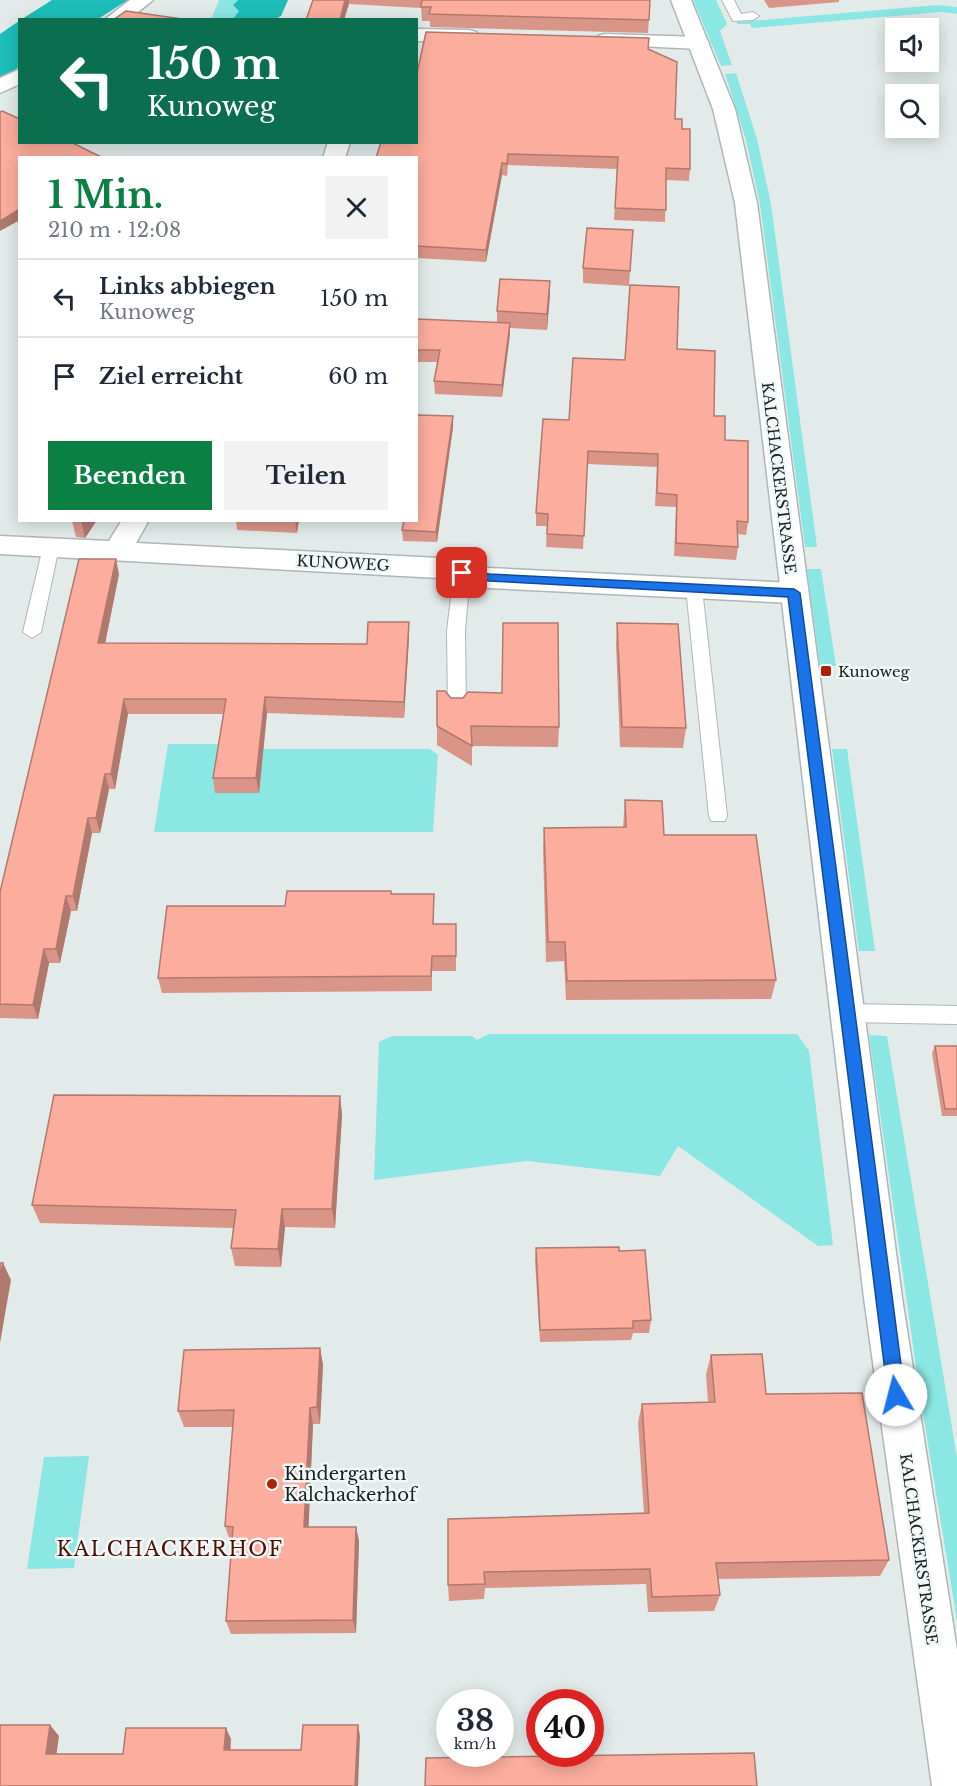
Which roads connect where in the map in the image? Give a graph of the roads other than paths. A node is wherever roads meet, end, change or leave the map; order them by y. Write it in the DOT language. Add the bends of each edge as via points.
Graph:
graph roads {
  1 [pos="143,0"];
  2 [pos="681,0"];
  3 [pos="728,0"];
  4 [pos="753,16"];
  5 [pos="117,18"];
  6 [pos="418,35"];
  7 [pos="488,37"];
  8 [pos="581,40"];
  9 [pos="699,43"];
  10 [pos="18,76"];
  11 [pos="0,87"];
  12 [pos="135,522"];
  13 [pos="0,545"];
  14 [pos="51,547"];
  15 [pos="117,551"];
  16 [pos="462,573"];
  17 [pos="694,588"];
  18 [pos="794,593"];
  19 [pos="32,632"];
  20 [pos="457,711"];
  21 [pos="718,816"];
  22 [pos="847,1013"];
  23 [pos="957,1015"];
  24 [pos="955,1786"];
  1 -- 5 [label="street"];
  2 -- 9 [label="street, KALCHACKERSTRASSE"];
  3 -- 4 [label="lane" via="737,18"];
  6 -- 7 [label="street"];
  8 -- 9 [label="street"];
  9 -- 18 [label="street, KALCHACKERSTRASSE" via="724,109 742,181"];
  10 -- 11 [label="street"];
  12 -- 15 [label="street"];
  13 -- 14 [label="street, KUNOWEG"];
  14 -- 15 [label="street, KUNOWEG"];
  14 -- 19 [label="lane"];
  15 -- 16 [label="street, KUNOWEG" via="439,568"];
  16 -- 17 [label="street, KUNOWEG" via="489,578"];
  16 -- 20 [label="lane" via="456,631"];
  17 -- 18 [label="street, KUNOWEG"];
  17 -- 21 [label="lane"];
  18 -- 22 [label="street, KALCHACKERSTRASSE"];
  22 -- 23 [label="lane"];
  22 -- 24 [label="street, KALCHACKERSTRASSE" via="898,1407"];
}
